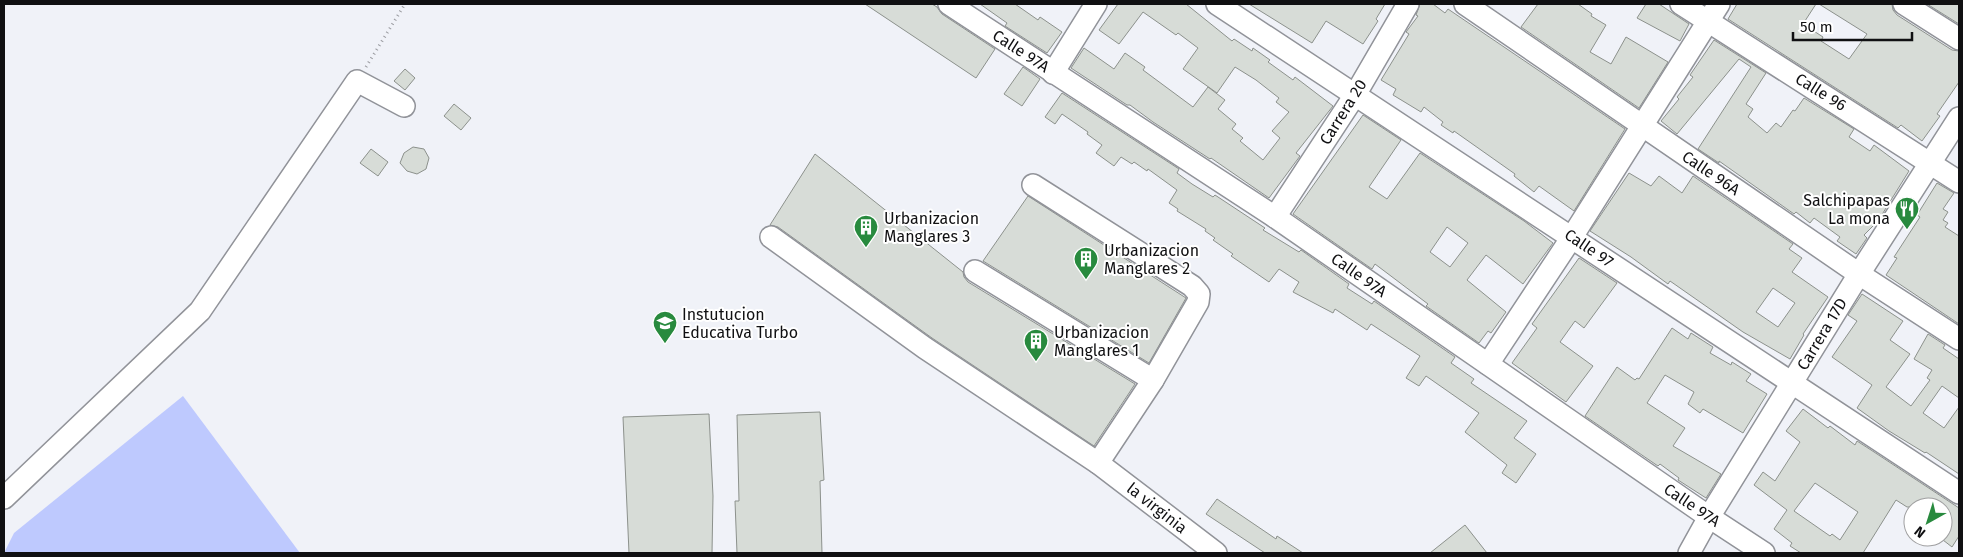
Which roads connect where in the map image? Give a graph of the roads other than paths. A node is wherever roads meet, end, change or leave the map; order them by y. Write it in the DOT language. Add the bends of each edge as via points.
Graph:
graph roads {
  1 [pos="949,4"];
  2 [pos="1096,4"];
  3 [pos="1217,4"];
  4 [pos="1408,4"];
  5 [pos="1465,4"];
  6 [pos="1681,4"];
  7 [pos="1904,4"];
  8 [pos="1714,13"];
  9 [pos="1959,39"];
  10 [pos="1053,73"];
  11 [pos="1355,94"];
  12 [pos="404,106"];
  13 [pos="1959,118"];
  14 [pos="1642,125"];
  15 [pos="1931,162"];
  16 [pos="1959,182"];
  17 [pos="1033,186"];
  18 [pos="1275,217"];
  19 [pos="771,237"];
  20 [pos="1572,237"];
  21 [pos="975,271"];
  22 [pos="1859,274"];
  23 [pos="1959,339"];
  24 [pos="1488,364"];
  25 [pos="1154,380"];
  26 [pos="1792,384"];
  27 [pos="1098,462"];
  28 [pos="1959,493"];
  29 [pos="4,498"];
  30 [pos="1709,517"];
  31 [pos="1216,553"];
  32 [pos="1689,553"];
  33 [pos="1764,553"];
  1 -- 10 [label="street, Calle 97A"];
  2 -- 10 [label="street"];
  3 -- 11 [label="street, Calle 97"];
  4 -- 11 [label="street, Carrera 20"];
  5 -- 14 [label="street, Calle 96A"];
  6 -- 8 [label="street, Calle 96"];
  7 -- 9 [label="street"];
  8 -- 14 [label="street"];
  8 -- 15 [label="street, Calle 96"];
  10 -- 18 [label="street, Calle 97A"];
  11 -- 18 [label="street, Carrera 20"];
  11 -- 20 [label="street, Calle 97"];
  12 -- 29 [label="street" via="357,81 200,311"];
  13 -- 15 [label="street, Carrera 17D"];
  14 -- 20 [label="street"];
  14 -- 22 [label="street, Calle 96A"];
  15 -- 16 [label="street, Calle 96"];
  15 -- 22 [label="street, Carrera 17D"];
  17 -- 25 [label="street" via="1192,286 1199,294 1198,302"];
  18 -- 24 [label="street, Calle 97A"];
  19 -- 27 [label="street, la virginia" via="925,348"];
  20 -- 24 [label="street"];
  20 -- 26 [label="street, Calle 97"];
  21 -- 25 [label="street"];
  22 -- 23 [label="street, Calle 96A"];
  22 -- 26 [label="street, Carrera 17D"];
  24 -- 30 [label="street, Calle 97A"];
  25 -- 27 [label="street"];
  26 -- 28 [label="street, Calle 97"];
  26 -- 30 [label="street, Carrera 17D"];
  27 -- 31 [label="street, la virginia"];
  30 -- 32 [label="street, Carrera 17D"];
  30 -- 33 [label="street, Calle 97A"];
}
